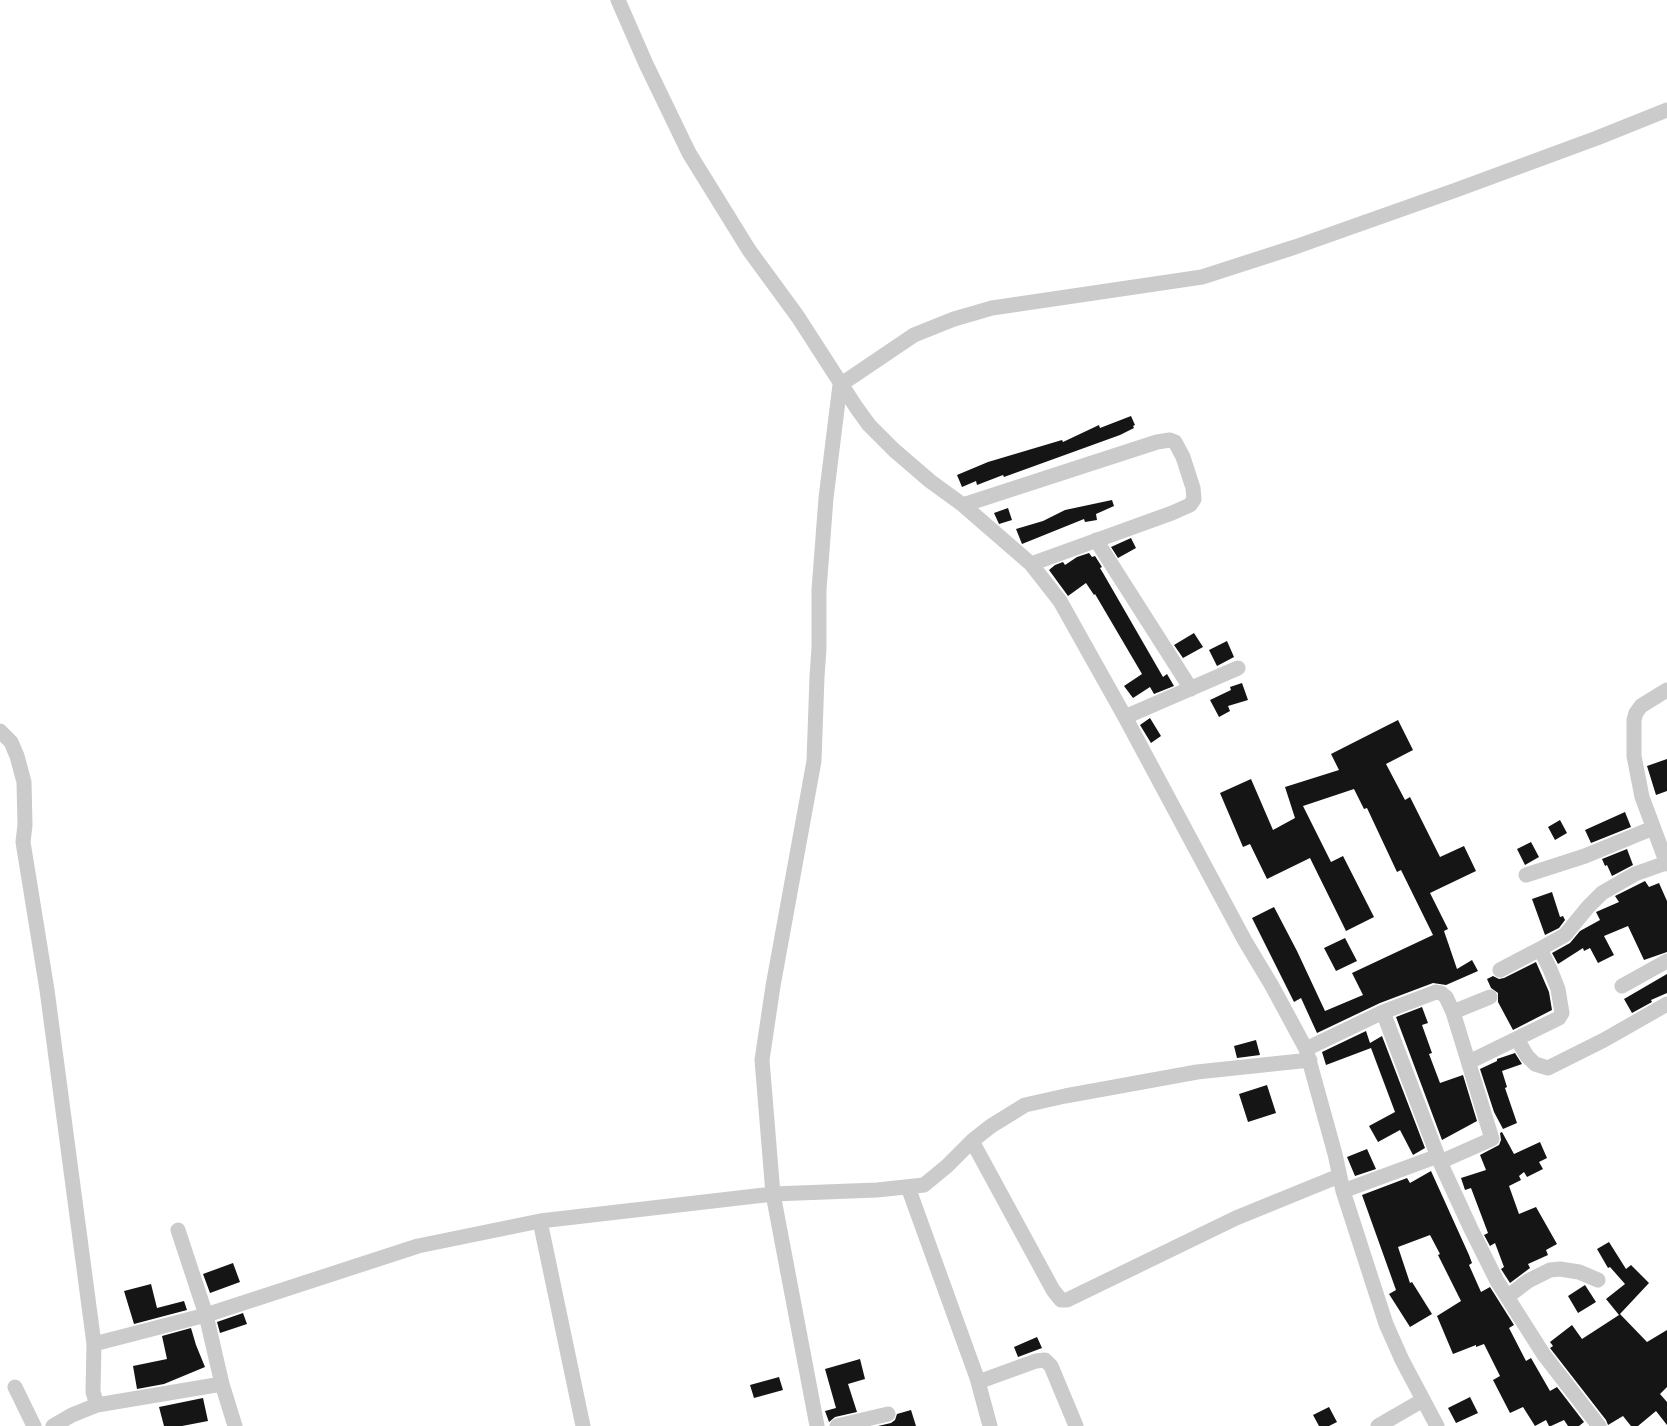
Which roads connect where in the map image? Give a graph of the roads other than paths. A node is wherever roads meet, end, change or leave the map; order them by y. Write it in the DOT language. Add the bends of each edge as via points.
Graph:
graph roads {
  1 [pos="618,0"];
  2 [pos="1667,110"];
  3 [pos="840,385"];
  4 [pos="963,505"];
  5 [pos="1096,540"];
  6 [pos="1031,564"];
  7 [pos="1238,668"];
  8 [pos="1191,689"];
  9 [pos="1667,690"];
  10 [pos="1125,717"];
  11 [pos="0,731"];
  12 [pos="1653,828"];
  13 [pos="1667,864"];
  14 [pos="1526,875"];
  15 [pos="1540,949"];
  16 [pos="1667,961"];
  17 [pos="1500,970"];
  18 [pos="1622,986"];
  19 [pos="1490,997"];
  20 [pos="1667,1004"];
  21 [pos="1383,1012"];
  22 [pos="1453,1012"];
  23 [pos="1517,1039"];
  24 [pos="1308,1055"];
  25 [pos="1469,1062"];
  26 [pos="972,1140"];
  27 [pos="1439,1159"];
  28 [pos="1339,1176"];
  29 [pos="908,1187"];
  30 [pos="1343,1191"];
  31 [pos="773,1194"];
  32 [pos="540,1221"];
  33 [pos="178,1230"];
  34 [pos="1598,1280"];
  35 [pos="1507,1297"];
  36 [pos="206,1315"];
  37 [pos="94,1344"];
  38 [pos="978,1382"];
  39 [pos="222,1384"];
  40 [pos="15,1386"];
  41 [pos="1424,1400"];
  42 [pos="97,1405"];
  43 [pos="888,1414"];
  44 [pos="34,1426"];
  45 [pos="53,1426"];
  46 [pos="235,1426"];
  47 [pos="583,1426"];
  48 [pos="817,1426"];
  49 [pos="837,1426"];
  50 [pos="990,1426"];
  51 [pos="1076,1426"];
  52 [pos="1378,1426"];
  53 [pos="1437,1426"];
  54 [pos="1599,1426"];
  1 -- 3 [label="street" via="689,153 749,250 798,317"];
  2 -- 3 [label="street" via="1456,190 1202,277 992,308 954,319 914,335"];
  3 -- 4 [label="street" via="869,425 894,450"];
  3 -- 31 [label="street" via="820,580 814,761 762,1060"];
  4 -- 5 [label="street" via="1157,442 1175,442 1184,457 1193,488 1194,499 1190,505"];
  4 -- 6 [label="street"];
  5 -- 6 [label="street"];
  5 -- 8 [label="street"];
  6 -- 10 [label="street" via="1060,601"];
  7 -- 8 [label="street"];
  8 -- 10 [label="street"];
  9 -- 12 [label="street" via="1641,706 1634,720 1634,756 1642,797"];
  10 -- 24 [label="street"];
  11 -- 37 [label="street" via="11,742 24,782 23,842 47,990"];
  12 -- 13 [label="street"];
  12 -- 14 [label="street"];
  13 -- 15 [label="street" via="1618,883 1594,901 1565,935"];
  15 -- 17 [label="street"];
  15 -- 23 [label="street" via="1558,989 1562,1013 1559,1018"];
  16 -- 18 [label="street"];
  19 -- 22 [label="street"];
  20 -- 23 [label="street" via="1548,1068 1535,1064"];
  21 -- 22 [label="street" via="1436,992 1446,998"];
  21 -- 24 [label="street"];
  21 -- 27 [label="street"];
  22 -- 25 [label="street"];
  23 -- 25 [label="street"];
  24 -- 26 [label="street" via="1197,1072 1025,1105"];
  24 -- 28 [label="street"];
  25 -- 27 [label="street" via="1492,1139"];
  26 -- 28 [label="street" via="1061,1300 1067,1300 1236,1218"];
  26 -- 29 [label="street" via="924,1185"];
  27 -- 30 [label="street"];
  27 -- 35 [label="street"];
  28 -- 30 [label="street"];
  29 -- 31 [label="street"];
  29 -- 38 [label="street"];
  30 -- 41 [label="street" via="1386,1324"];
  31 -- 32 [label="street"];
  31 -- 48 [label="street"];
  32 -- 36 [label="street" via="418,1246"];
  32 -- 47 [label="street"];
  33 -- 36 [label="street"];
  34 -- 35 [label="street" via="1579,1272 1550,1270"];
  35 -- 54 [label="street" via="1544,1355"];
  36 -- 37 [label="street"];
  36 -- 39 [label="street"];
  37 -- 42 [label="street" via="93,1392"];
  38 -- 50 [label="street"];
  38 -- 51 [label="street" via="1045,1360 1051,1366"];
  39 -- 42 [label="street"];
  39 -- 46 [label="street"];
  40 -- 44 [label="street"];
  41 -- 52 [label="street"];
  41 -- 53 [label="street"];
  42 -- 45 [label="street"];
  43 -- 49 [label="street"];
}
